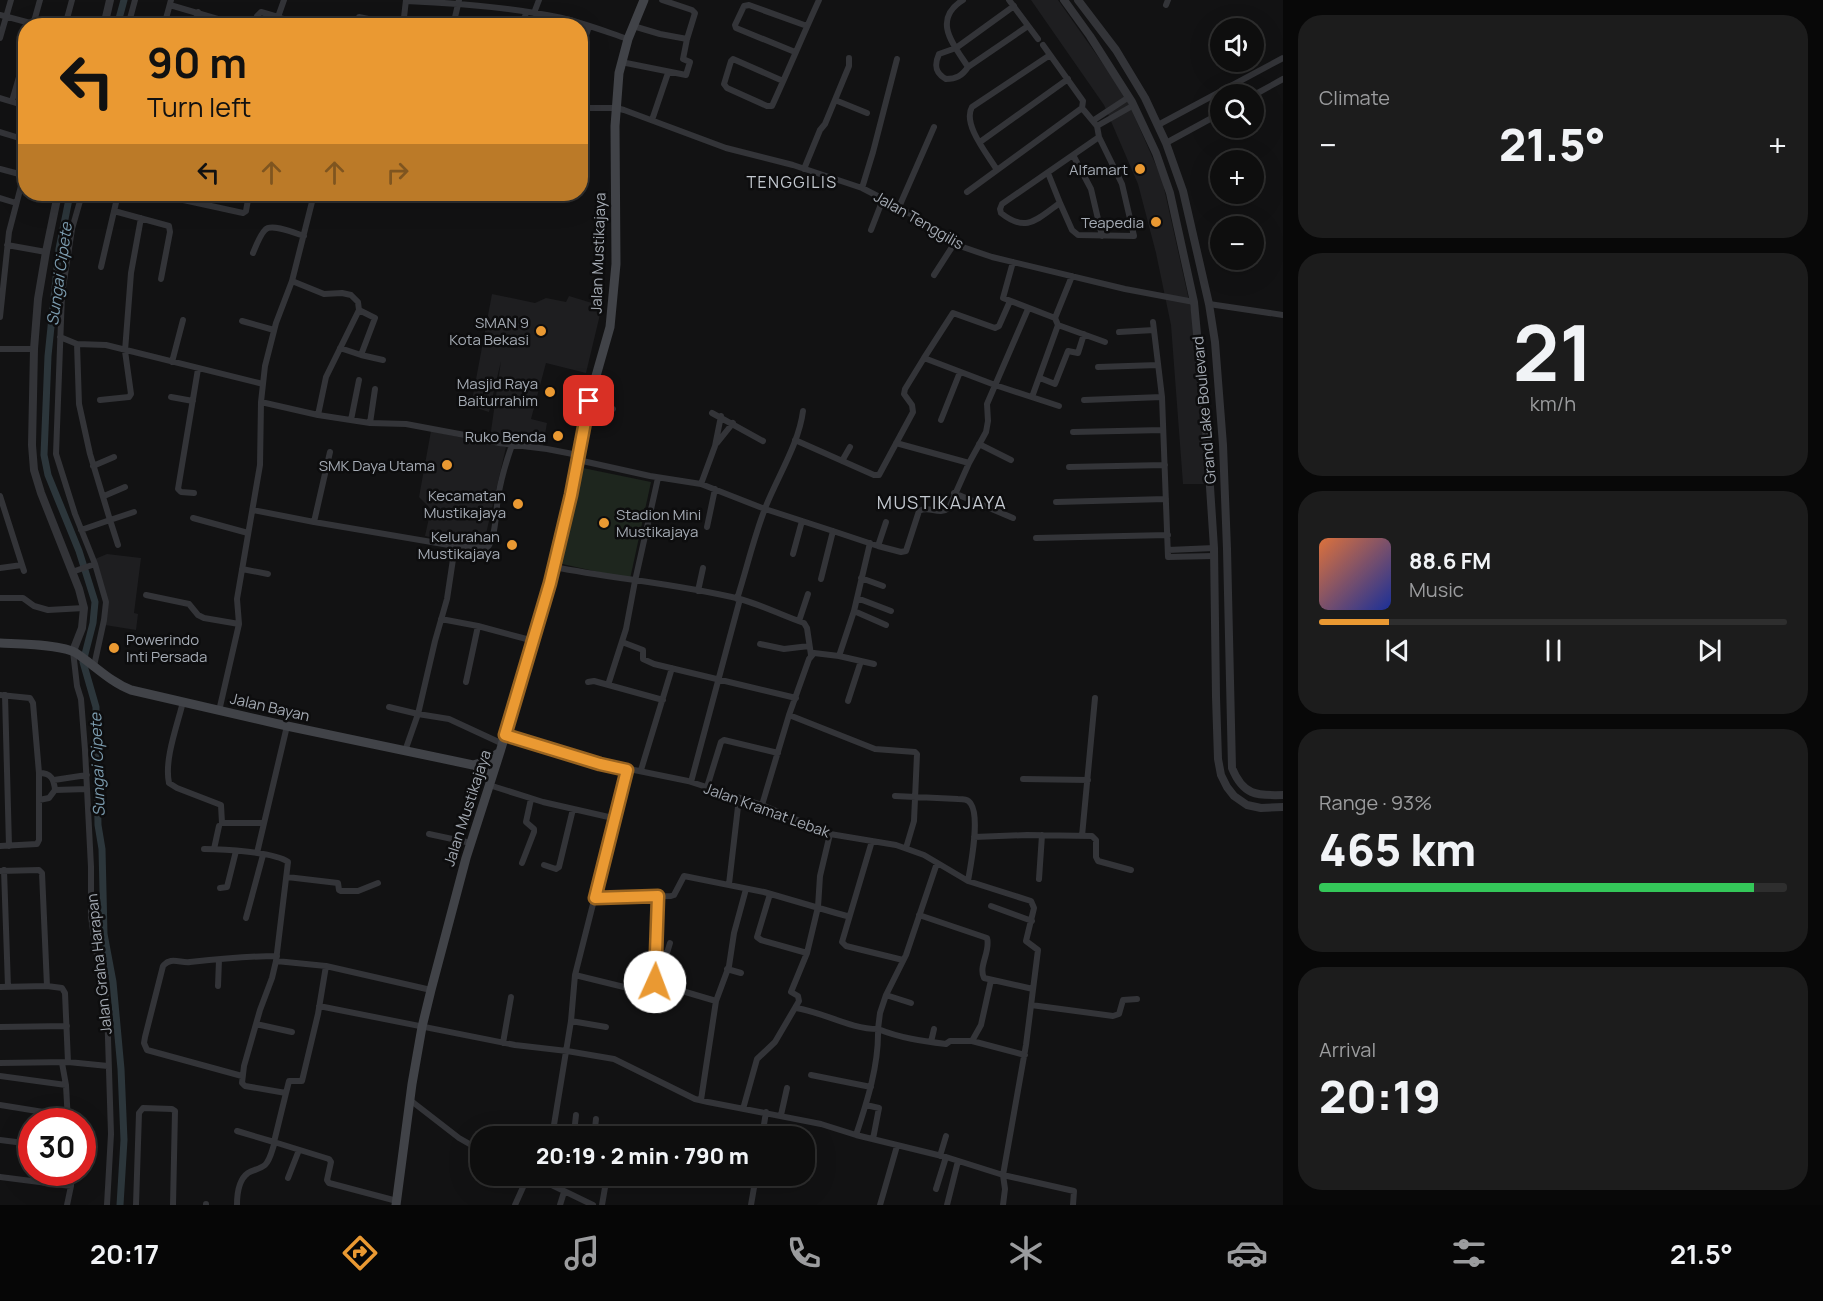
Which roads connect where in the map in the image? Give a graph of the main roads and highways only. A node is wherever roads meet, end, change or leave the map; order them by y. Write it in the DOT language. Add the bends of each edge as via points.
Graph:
graph roads {
  1 [pos="644,0"];
  2 [pos="0,643"];
  3 [pos="503,744"];
  4 [pos="473,765"];
  5 [pos="490,782"];
  6 [pos="397,1203"];
  1 -- 3 [label="main road, Jalan Mustikajaya" via="618,73 616,264 610,327 588,404 554,567"];
  2 -- 4 [label="main road, Jalan Bayan" via="77,654 123,687"];
  3 -- 4 [label="main road" via="487,761"];
  3 -- 5 [label="main road, Jalan Mustikajaya"];
  4 -- 5 [label="main road, Jalan Bayan" via="484,770"];
  5 -- 6 [label="main road, Jalan Mustikajaya" via="430,990"];
}
